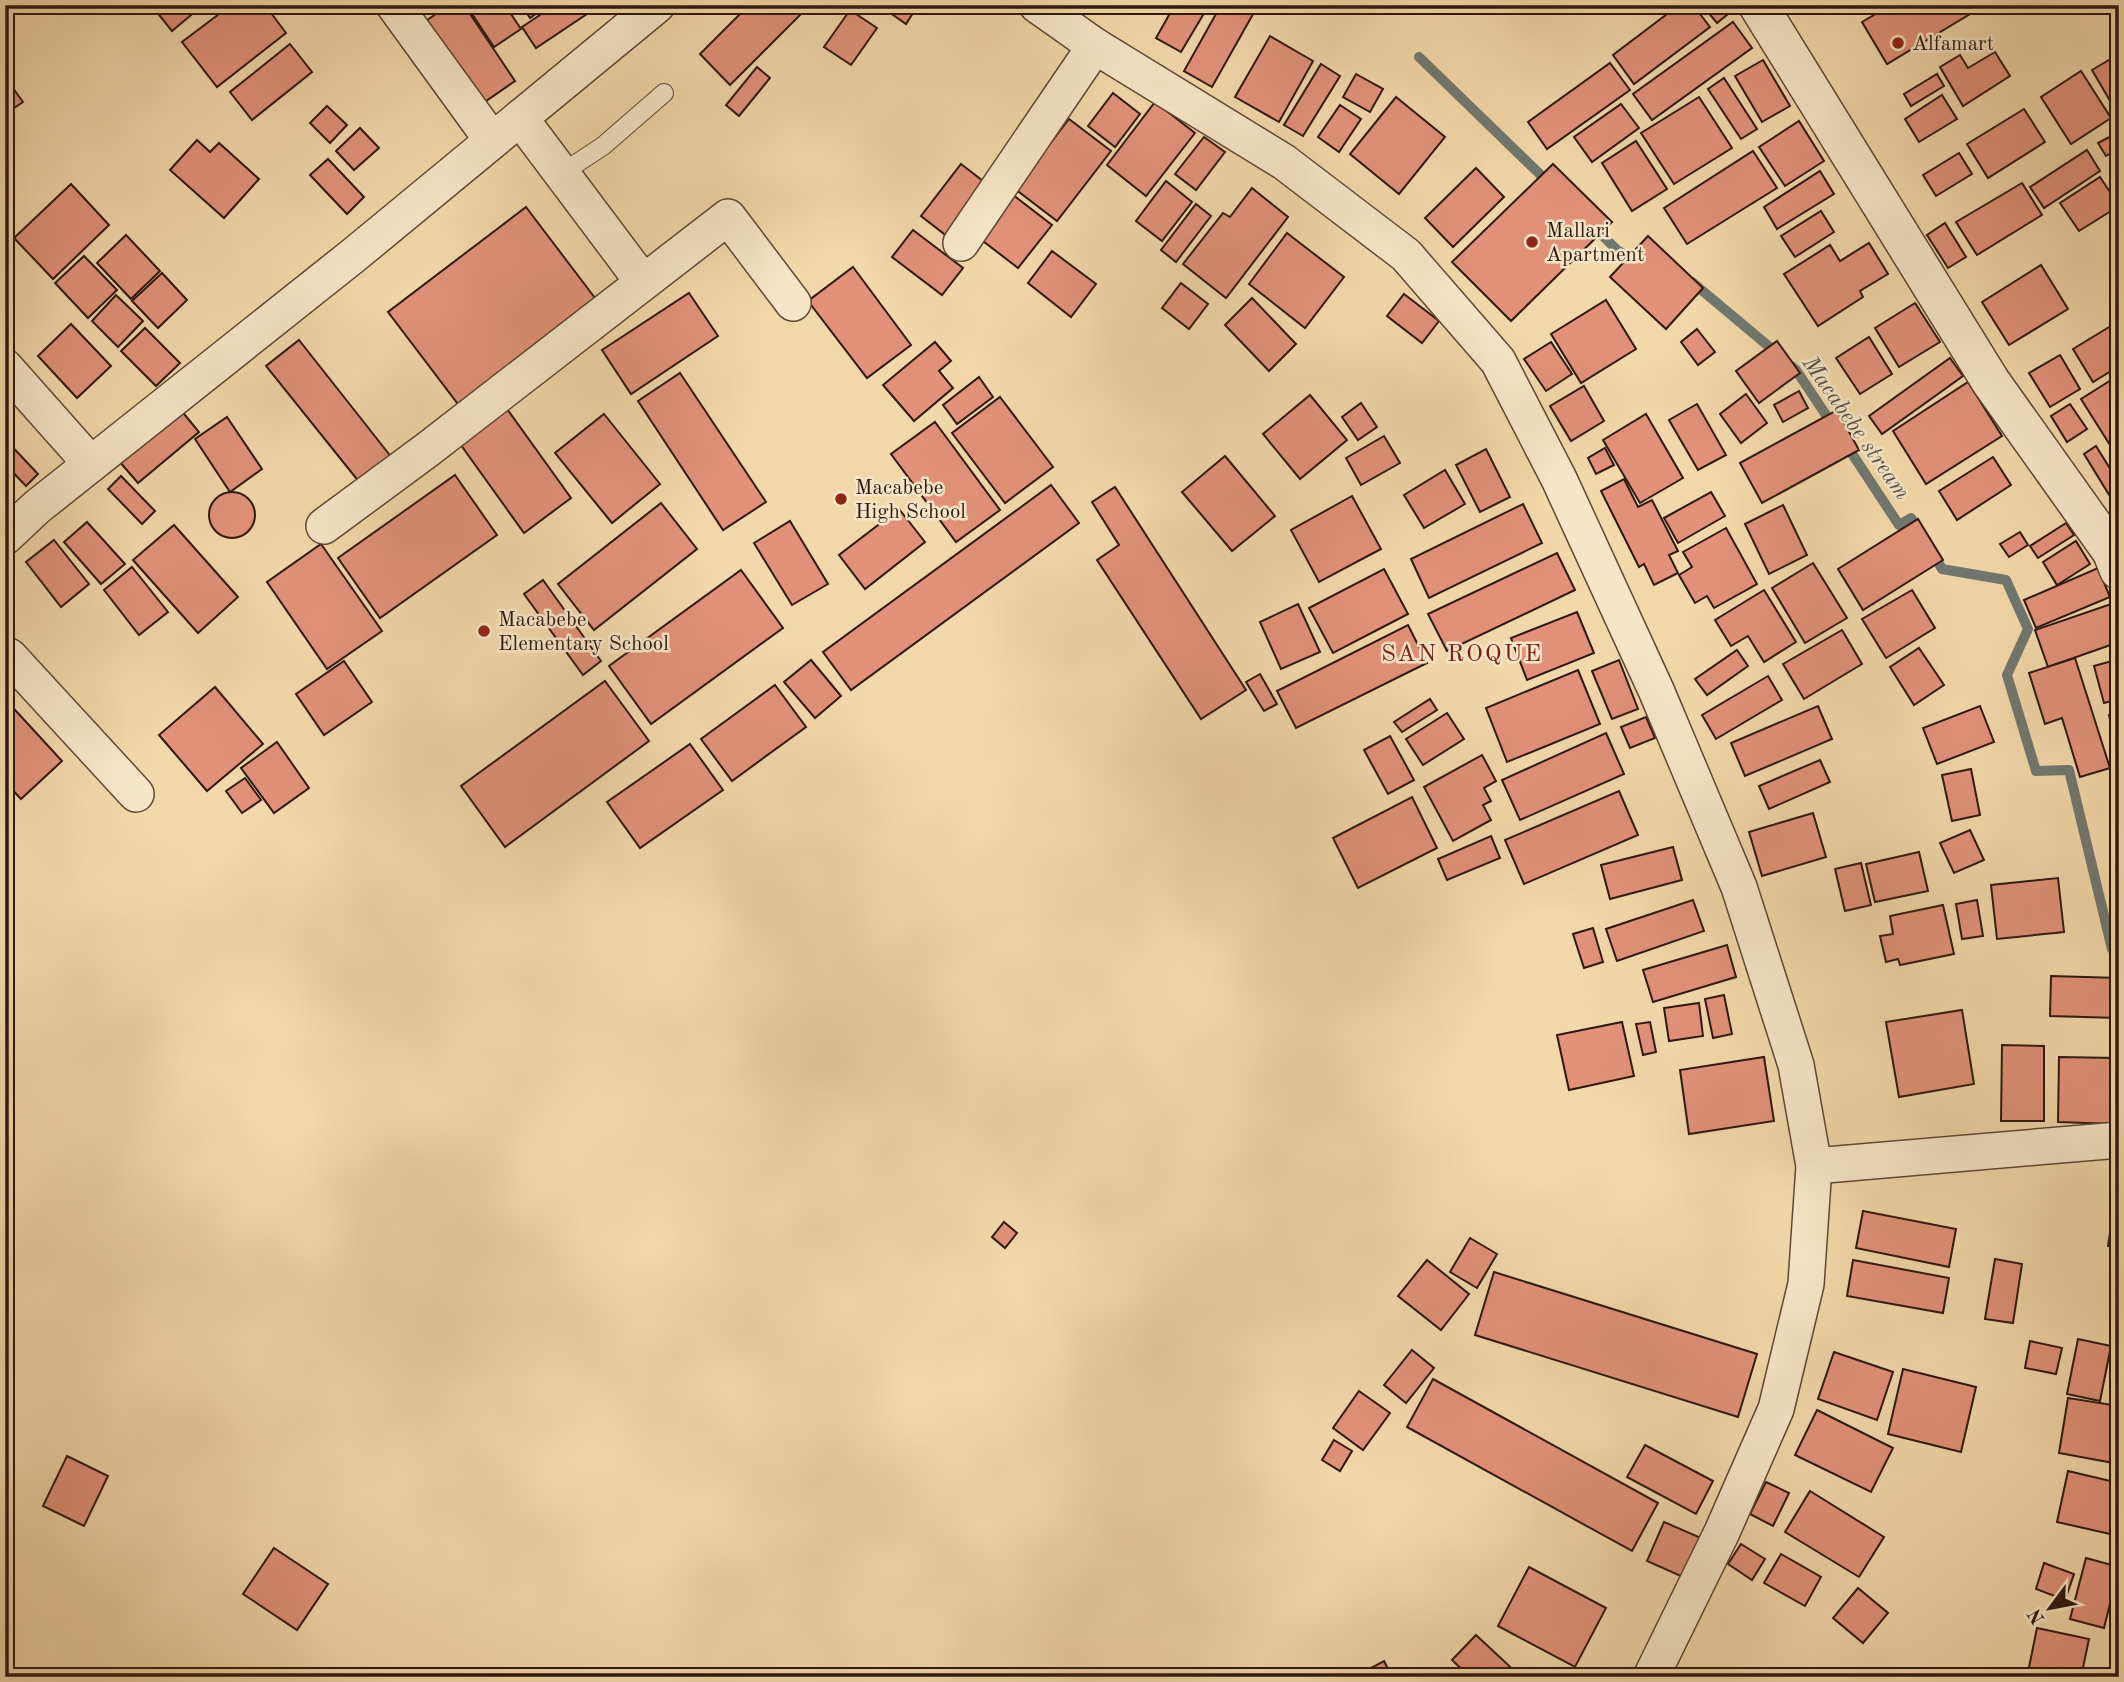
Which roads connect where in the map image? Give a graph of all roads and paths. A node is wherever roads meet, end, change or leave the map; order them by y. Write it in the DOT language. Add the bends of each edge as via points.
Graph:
graph roads {
  1 [pos="394,5"];
  2 [pos="657,5"];
  3 [pos="1037,5"];
  4 [pos="1758,5"];
  5 [pos="1095,46"];
  6 [pos="664,93"];
  7 [pos="520,118"];
  8 [pos="492,140"];
  9 [pos="562,173"];
  10 [pos="961,243"];
  11 [pos="643,282"];
  12 [pos="793,303"];
  13 [pos="5,367"];
  14 [pos="91,464"];
  15 [pos="324,526"];
  16 [pos="5,537"];
  17 [pos="2116,556"];
  18 [pos="5,654"];
  19 [pos="136,794"];
  20 [pos="2119,1140"];
  21 [pos="1814,1166"];
  22 [pos="1651,1677"];
  1 -- 8 [label="street"];
  2 -- 7 [label="street"];
  3 -- 5 [label="street"];
  4 -- 17 [label="street" via="1991,382"];
  5 -- 10 [label="street"];
  5 -- 21 [label="street" via="1284,162 1406,255 1498,361 1565,492 1740,887 1796,1065"];
  6 -- 9 [label="lane" via="603,146"];
  7 -- 8 [label="street"];
  7 -- 9 [label="street"];
  8 -- 14 [label="street"];
  9 -- 11 [label="street"];
  11 -- 12 [label="street" via="728,217"];
  11 -- 15 [label="street"];
  13 -- 14 [label="street"];
  14 -- 16 [label="street"];
  18 -- 19 [label="street"];
  20 -- 21 [label="street"];
  21 -- 22 [label="street" via="1806,1284 1776,1409 1723,1532"];
}
